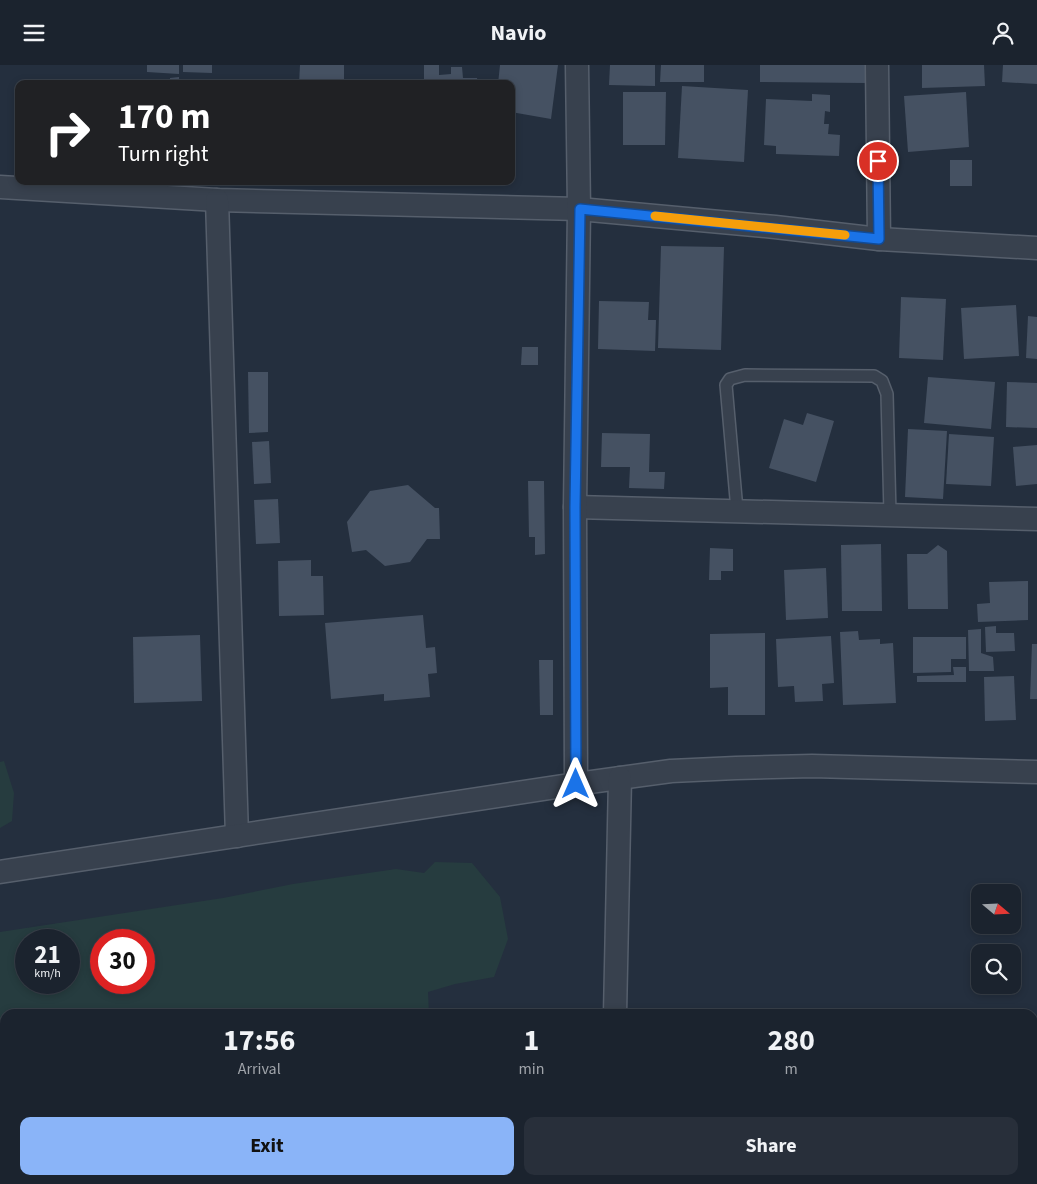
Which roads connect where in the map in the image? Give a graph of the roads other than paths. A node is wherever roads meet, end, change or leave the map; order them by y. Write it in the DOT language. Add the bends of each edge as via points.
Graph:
graph roads {
  1 [pos="578,65"];
  2 [pos="877,65"];
  3 [pos="0,187"];
  4 [pos="217,200"];
  5 [pos="580,209"];
  6 [pos="879,239"];
  7 [pos="1037,248"];
  8 [pos="575,507"];
  9 [pos="737,510"];
  10 [pos="890,514"];
  11 [pos="1037,519"];
  12 [pos="1037,772"];
  13 [pos="620,778"];
  14 [pos="576,784"];
  15 [pos="237,836"];
  16 [pos="0,872"];
  17 [pos="615,1009"];
  1 -- 5 [label="street"];
  2 -- 6 [label="street"];
  3 -- 4 [label="street"];
  4 -- 5 [label="street"];
  4 -- 15 [label="street"];
  5 -- 6 [label="street"];
  5 -- 8 [label="street"];
  6 -- 7 [label="street"];
  8 -- 9 [label="street"];
  8 -- 14 [label="street"];
  9 -- 10 [label="street"];
  9 -- 10 [label="lane" via="726,385 730,379 745,375 874,376 882,381 887,394"];
  10 -- 11 [label="street"];
  12 -- 13 [label="street" via="793,767 671,771"];
  13 -- 14 [label="street"];
  13 -- 17 [label="street"];
  14 -- 15 [label="street"];
  15 -- 16 [label="street"];
}
